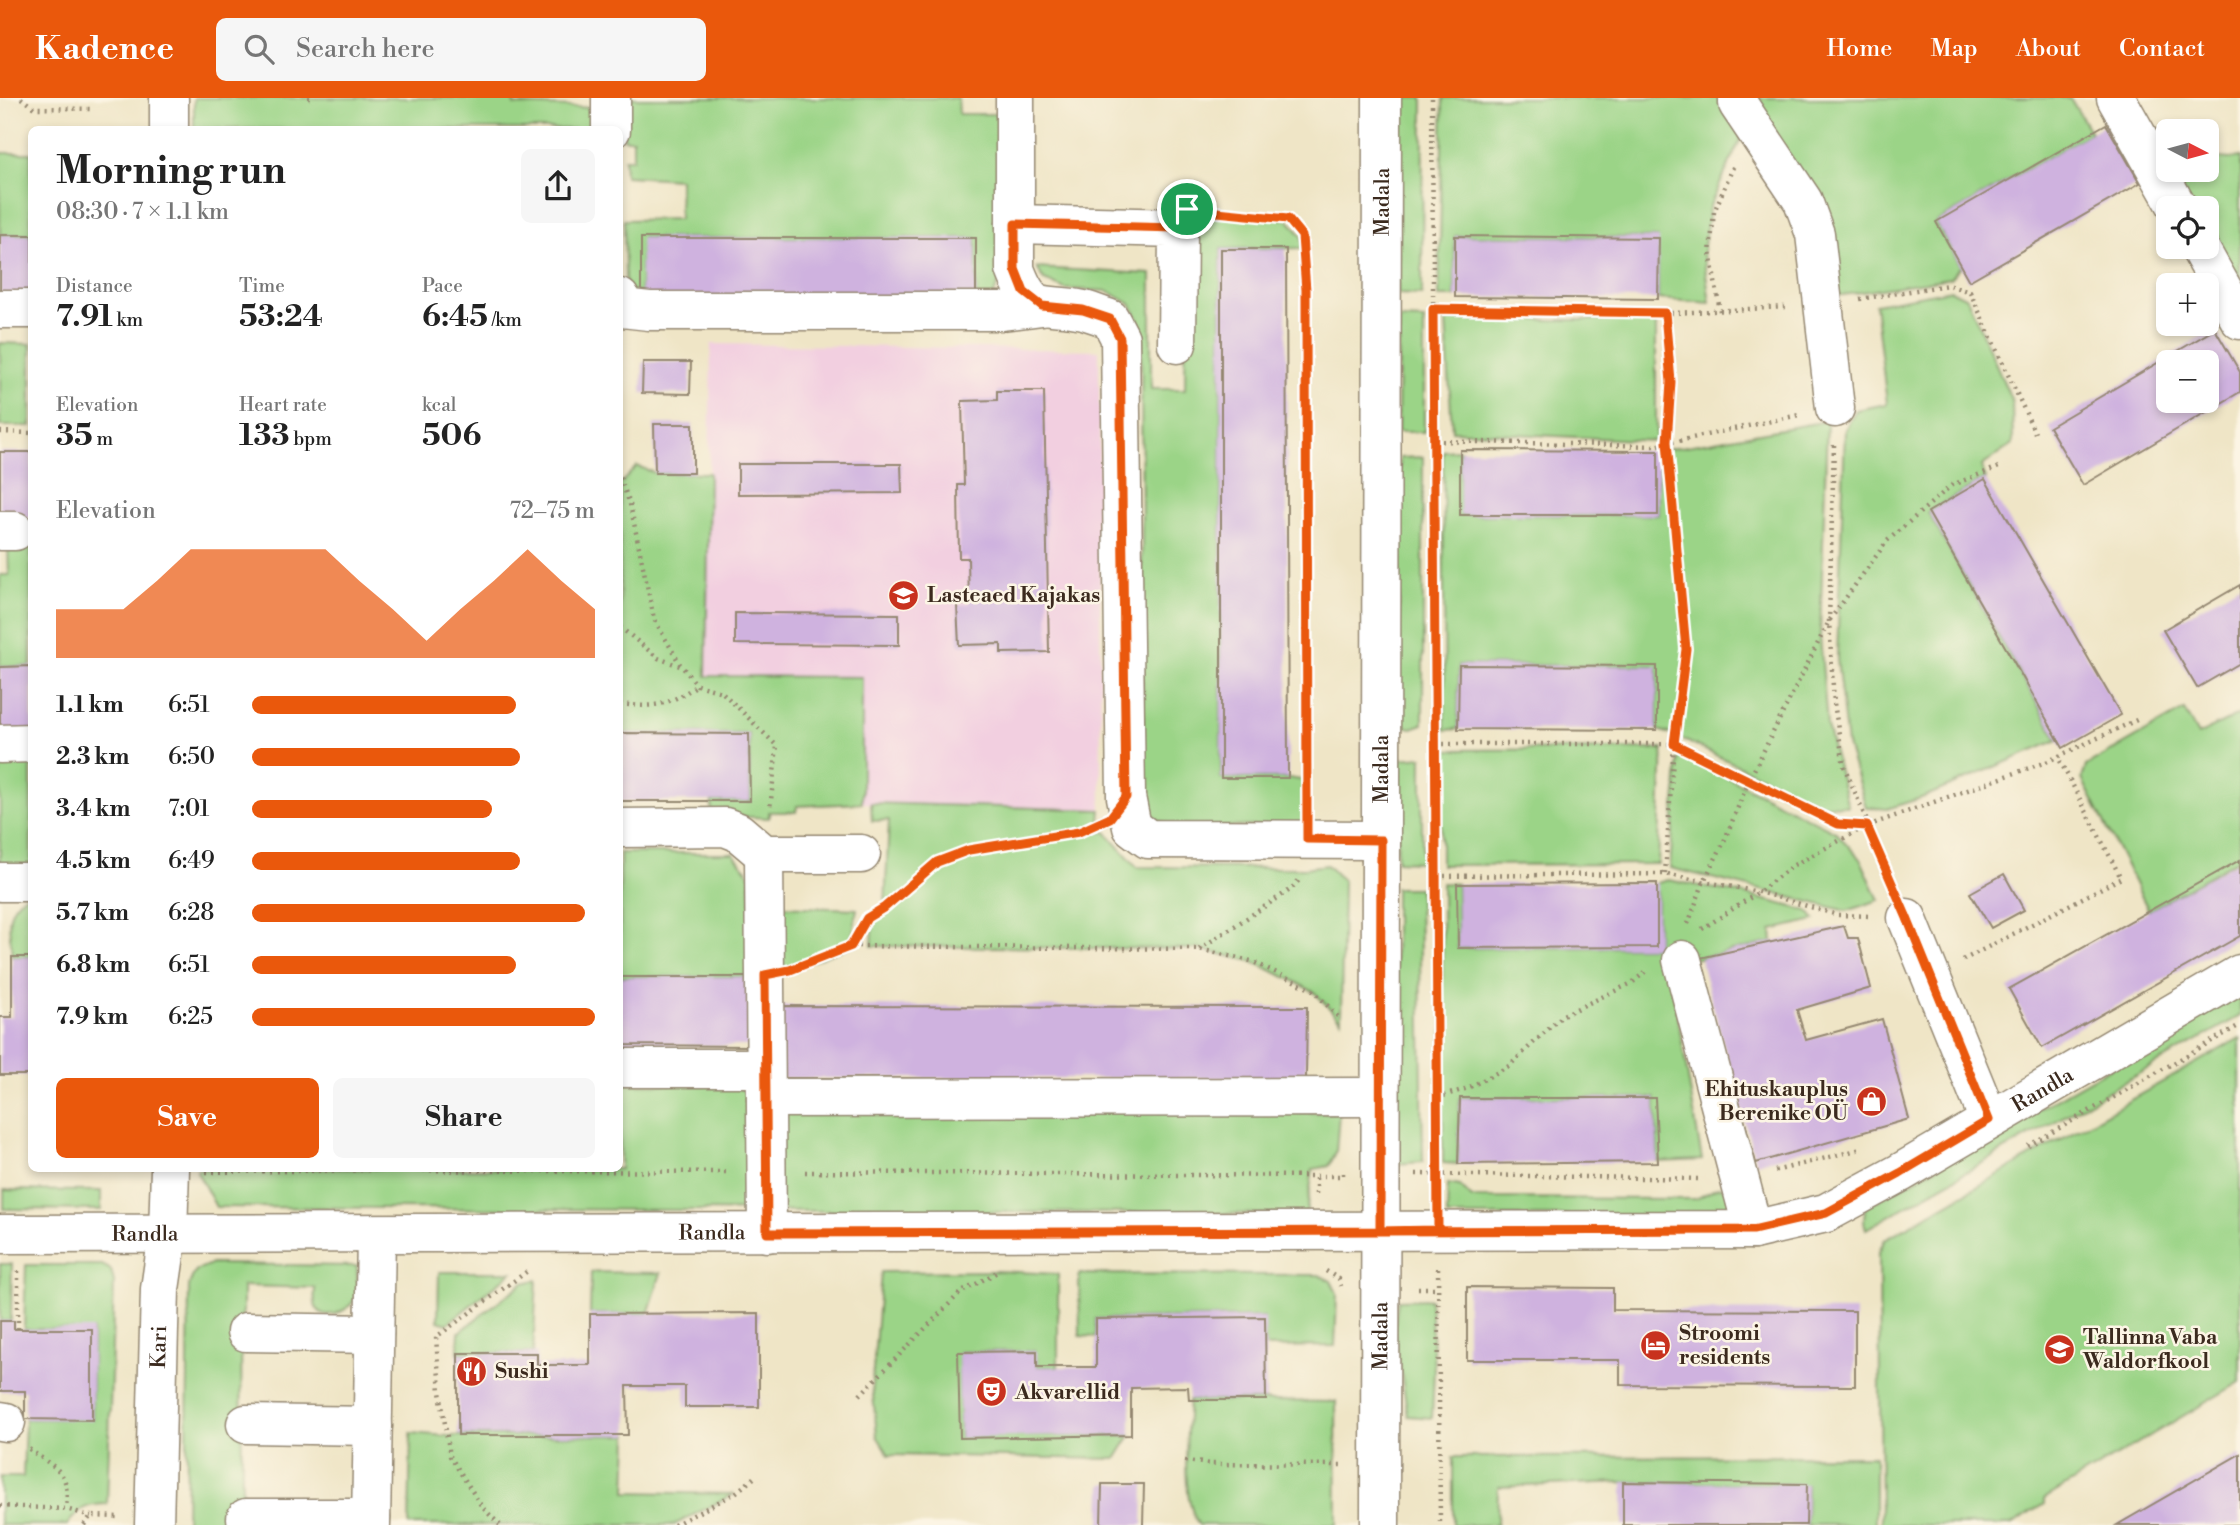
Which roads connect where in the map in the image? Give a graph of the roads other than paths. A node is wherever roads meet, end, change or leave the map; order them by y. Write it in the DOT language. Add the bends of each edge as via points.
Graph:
graph roads {
  1 [pos="169,98"];
  2 [pos="611,98"];
  3 [pos="1015,98"];
  4 [pos="1382,98"];
  5 [pos="2116,98"];
  6 [pos="1746,113"];
  7 [pos="169,126"];
  8 [pos="611,126"];
  9 [pos="2171,196"];
  10 [pos="1015,224"];
  11 [pos="2206,259"];
  12 [pos="1042,306"];
  13 [pos="0,309"];
  14 [pos="28,309"];
  15 [pos="623,309"];
  16 [pos="2240,320"];
  17 [pos="1177,344"];
  18 [pos="1835,408"];
  19 [pos="28,743"];
  20 [pos="0,744"];
  21 [pos="623,828"];
  22 [pos="1381,840"];
  23 [pos="764,854"];
  24 [pos="861,854"];
  25 [pos="0,882"];
  26 [pos="28,882"];
  27 [pos="1907,918"];
  28 [pos="1682,960"];
  29 [pos="2240,974"];
  30 [pos="623,1068"];
  31 [pos="766,1083"];
  32 [pos="1380,1097"];
  33 [pos="1989,1120"];
  34 [pos="184,1172"];
  35 [pos="1753,1230"];
  36 [pos="1380,1231"];
  37 [pos="767,1233"];
  38 [pos="168,1234"];
  39 [pos="376,1235"];
  40 [pos="9,1249"];
  41 [pos="246,1332"];
  42 [pos="374,1334"];
  43 [pos="246,1424"];
  44 [pos="373,1426"];
  45 [pos="246,1518"];
  46 [pos="137,1521"];
  47 [pos="371,1522"];
  48 [pos="1380,1525"];
  1 -- 7 [label="street"];
  2 -- 8 [label="street"];
  3 -- 10 [label="street"];
  4 -- 22 [label="street, Madala"];
  5 -- 9 [label="street"];
  6 -- 18 [label="street" via="1803,201 1815,234"];
  10 -- 12 [label="street" via="1015,269 1024,292"];
  10 -- 17 [label="street" via="1178,228"];
  11 -- 16 [label="street"];
  12 -- 15 [label="street" via="976,311"];
  12 -- 22 [label="street" via="1083,310 1110,319 1120,338 1126,797 1132,827 1148,839"];
  13 -- 14 [label="street"];
  19 -- 20 [label="street"];
  21 -- 23 [label="street" via="725,827"];
  22 -- 32 [label="street, Madala"];
  23 -- 24 [label="street"];
  23 -- 31 [label="street"];
  25 -- 26 [label="street"];
  27 -- 33 [label="street"];
  28 -- 35 [label="street"];
  29 -- 33 [label="street, Randla"];
  30 -- 31 [label="street"];
  31 -- 32 [label="street"];
  31 -- 37 [label="street"];
  32 -- 36 [label="street, Madala"];
  33 -- 35 [label="street, Randla" via="1826,1213"];
  34 -- 38 [label="street, Kari"];
  35 -- 36 [label="street, Randla"];
  36 -- 37 [label="street, Randla"];
  36 -- 48 [label="street, Madala"];
  37 -- 39 [label="street, Randla"];
  38 -- 39 [label="street, Randla"];
  38 -- 40 [label="street, Randla"];
  38 -- 46 [label="street, Kari"];
  39 -- 42 [label="street"];
  41 -- 42 [label="street"];
  42 -- 44 [label="street"];
  43 -- 44 [label="street"];
  44 -- 47 [label="street"];
  45 -- 47 [label="street"];
}
